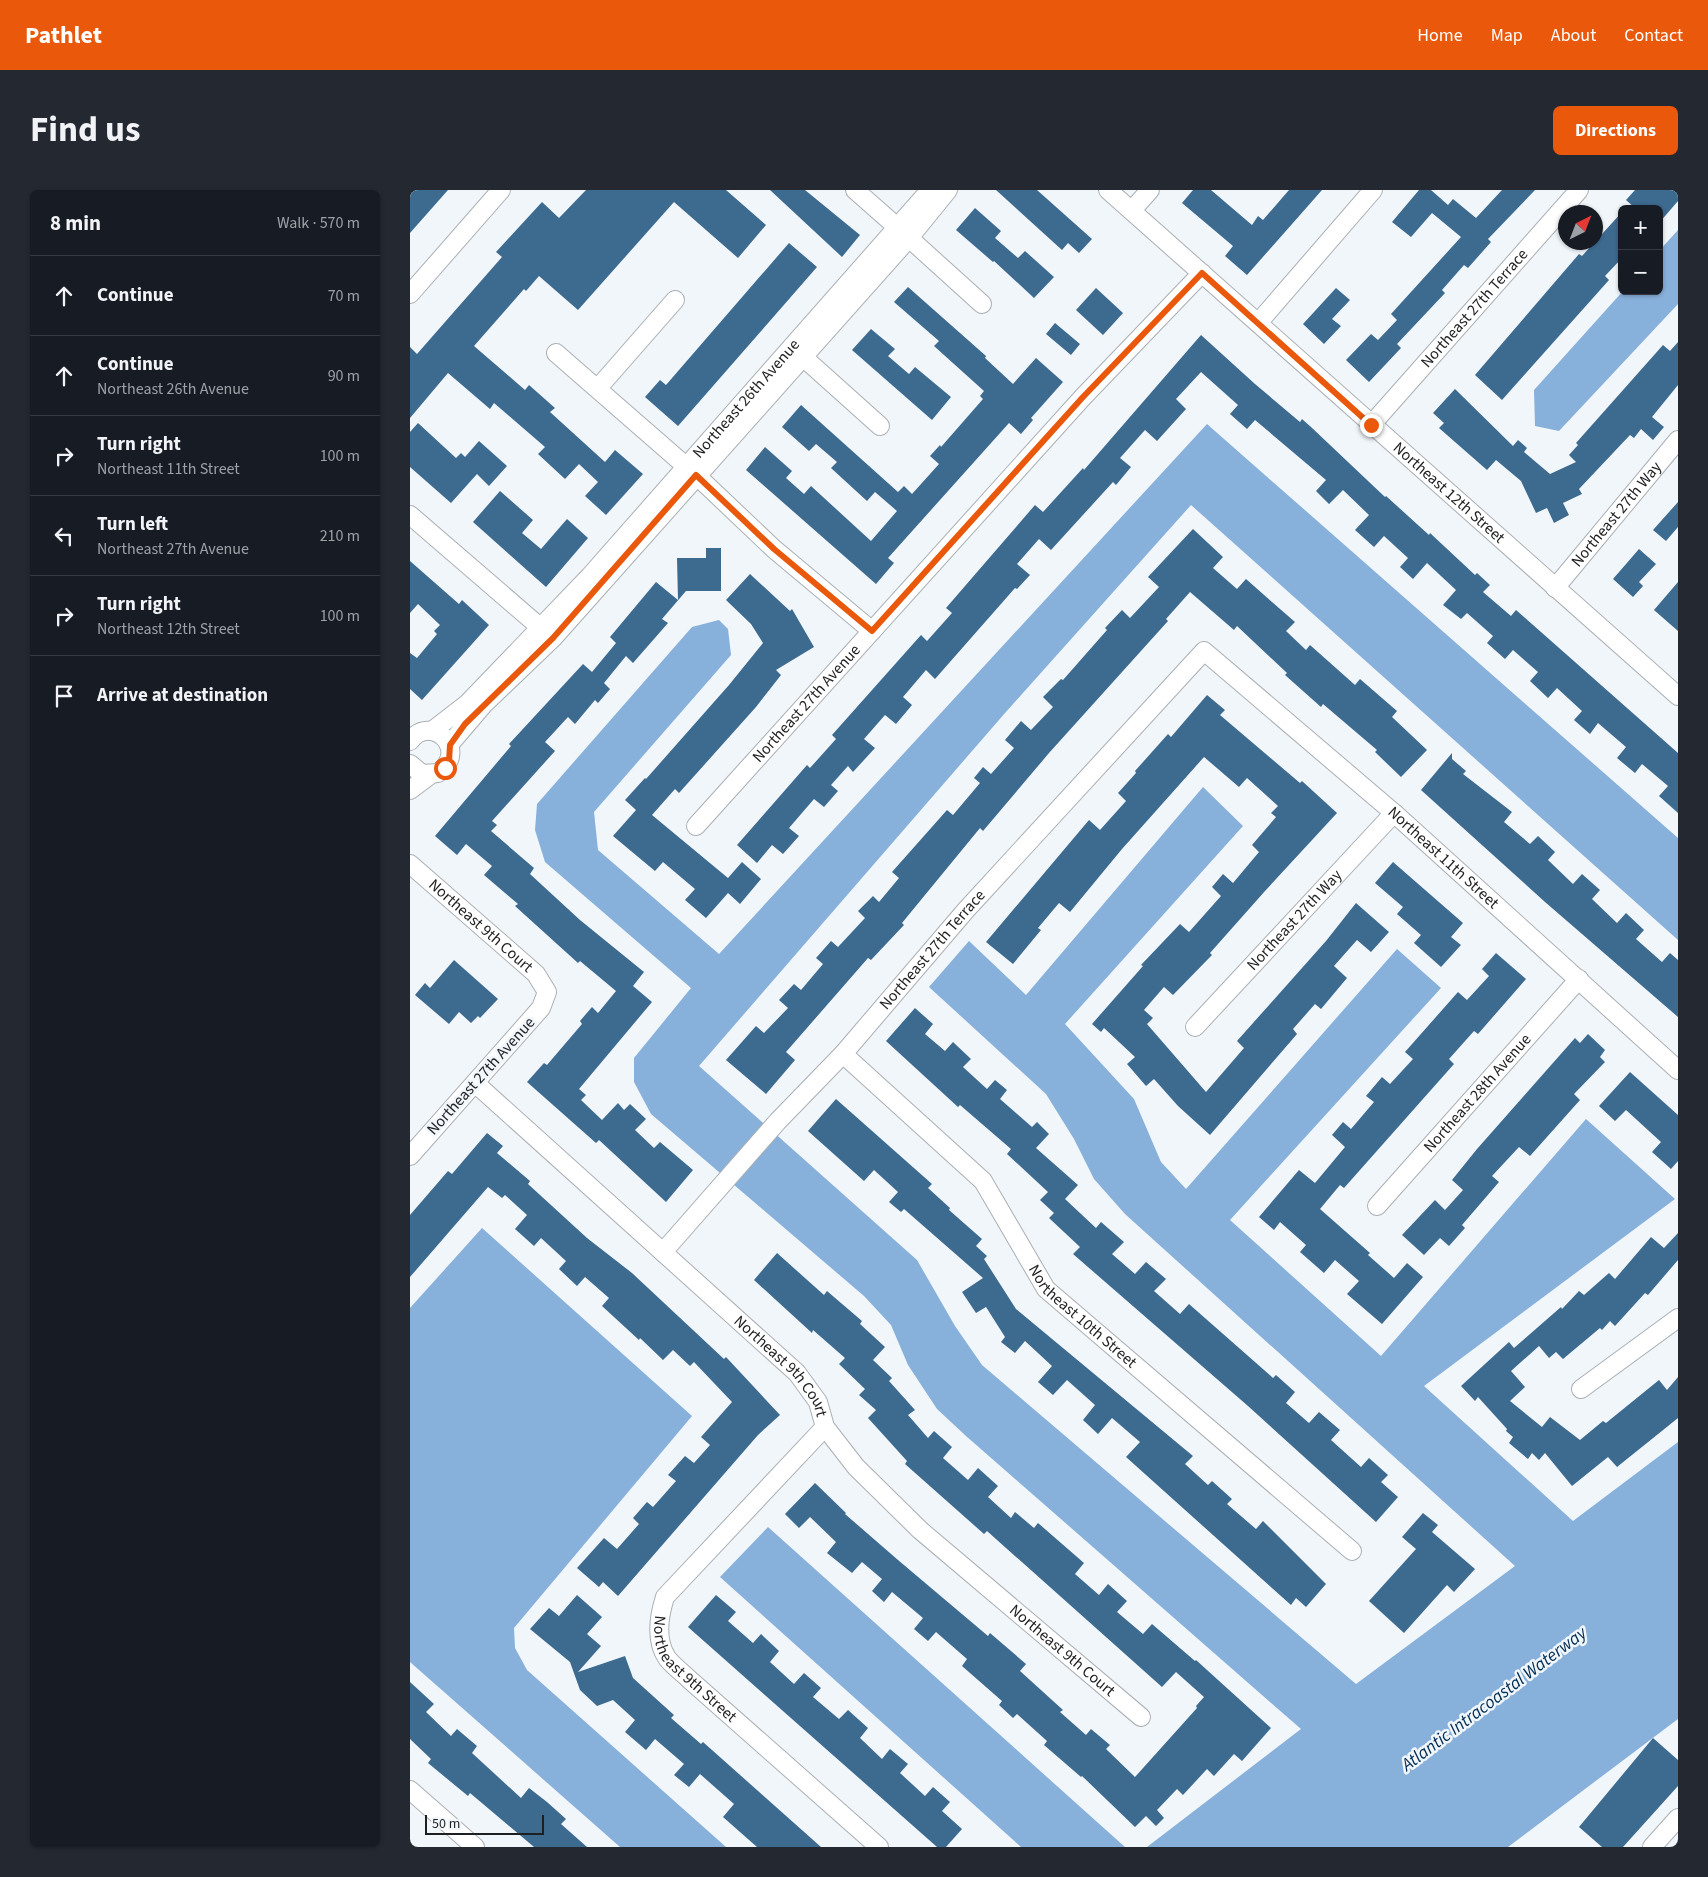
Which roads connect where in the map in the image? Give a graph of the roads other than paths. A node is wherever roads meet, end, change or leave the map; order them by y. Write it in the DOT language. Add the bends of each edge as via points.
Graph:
graph roads {
  1 [pos="501,190"];
  2 [pos="855,190"];
  3 [pos="930,190"];
  4 [pos="948,190"];
  5 [pos="1108,190"];
  6 [pos="1150,190"];
  7 [pos="1373,190"];
  8 [pos="1579,190"];
  9 [pos="1132,210"];
  10 [pos="903,232"];
  11 [pos="1202,273"];
  12 [pos="410,294"];
  13 [pos="675,300"];
  14 [pos="982,304"];
  15 [pos="1258,323"];
  16 [pos="556,353"];
  17 [pos="803,357"];
  18 [pos="598,388"];
  19 [pos="1371,425"];
  20 [pos="880,426"];
  21 [pos="1678,440"];
  22 [pos="691,471"];
  23 [pos="410,515"];
  24 [pos="1555,588"];
  25 [pos="872,631"];
  26 [pos="547,633"];
  27 [pos="1204,651"];
  28 [pos="1678,696"];
  29 [pos="432,731"];
  30 [pos="411,739"];
  31 [pos="450,745"];
  32 [pos="410,764"];
  33 [pos="430,775"];
  34 [pos="410,790"];
  35 [pos="1394,813"];
  36 [pos="696,826"];
  37 [pos="410,864"];
  38 [pos="1579,979"];
  39 [pos="547,992"];
  40 [pos="1195,1027"];
  41 [pos="843,1054"];
  42 [pos="1678,1070"];
  43 [pos="475,1083"];
  44 [pos="410,1156"];
  45 [pos="1377,1206"];
  46 [pos="663,1252"];
  47 [pos="1678,1318"];
  48 [pos="1581,1389"];
  49 [pos="825,1427"];
  50 [pos="1352,1551"];
  51 [pos="1141,1717"];
  52 [pos="410,1790"];
  53 [pos="1678,1818"];
  54 [pos="474,1847"];
  55 [pos="879,1847"];
  56 [pos="1652,1847"];
  1 -- 12 [label="street"];
  2 -- 10 [label="street"];
  3 -- 10 [label="street, Northeast 26th Avenue"];
  4 -- 10 [label="street, Northeast 26th Avenue"];
  5 -- 9 [label="street, Northeast 12th Street"];
  6 -- 9 [label="street"];
  7 -- 15 [label="street"];
  8 -- 19 [label="street, Northeast 27th Terrace"];
  9 -- 11 [label="street, Northeast 12th Street"];
  10 -- 14 [label="street"];
  10 -- 17 [label="street, Northeast 26th Avenue"];
  10 -- 22 [label="street, Northeast 26th Avenue"];
  11 -- 15 [label="street, Northeast 12th Street"];
  11 -- 25 [label="street, Northeast 27th Avenue" via="1083,397"];
  13 -- 18 [label="street"];
  15 -- 19 [label="street, Northeast 12th Street"];
  16 -- 18 [label="street"];
  17 -- 20 [label="street, Northeast 26th Avenue"];
  17 -- 22 [label="street, Northeast 26th Avenue"];
  18 -- 22 [label="street"];
  19 -- 24 [label="street, Northeast 12th Street"];
  21 -- 24 [label="street, Northeast 27th Way"];
  22 -- 25 [label="street" via="774,549"];
  22 -- 26 [label="street, Northeast 26th Avenue" via="590,576"];
  23 -- 26 [label="street"];
  24 -- 28 [label="street, Northeast 12th Street"];
  25 -- 36 [label="street, Northeast 27th Avenue"];
  26 -- 29 [label="street, Northeast 26th Avenue"];
  26 -- 31 [label="street"];
  27 -- 35 [label="street, Northeast 11th Street"];
  27 -- 41 [label="street, Northeast 27th Terrace" via="966,910"];
  29 -- 30 [label="street, Northeast 26th Avenue" via="422,732"];
  29 -- 31 [label="street" via="440,734"];
  31 -- 33 [label="street" via="449,761 438,773"];
  32 -- 33 [label="street" via="422,774"];
  33 -- 34 [label="street"];
  35 -- 38 [label="street, Northeast 11th Street"];
  35 -- 40 [label="street, Northeast 27th Way"];
  37 -- 39 [label="street, Northeast 9th Court" via="536,974"];
  38 -- 42 [label="street, Northeast 11th Street"];
  38 -- 45 [label="street, Northeast 28th Avenue"];
  39 -- 43 [label="street, Northeast 27th Avenue" via="541,1008"];
  41 -- 46 [label="street, Northeast 27th Terrace" via="778,1121"];
  41 -- 50 [label="street, Northeast 10th Street" via="983,1181 1046,1290"];
  43 -- 44 [label="street, Northeast 27th Avenue"];
  43 -- 46 [label="street, Northeast 9th Court"];
  46 -- 49 [label="street, Northeast 9th Court" via="797,1373 818,1402"];
  47 -- 48 [label="street"];
  49 -- 51 [label="street, Northeast 9th Court" via="856,1467 920,1530"];
  49 -- 55 [label="street, Northeast 9th Street" via="665,1598 659,1615 660,1636 667,1658"];
  52 -- 54 [label="street"];
  53 -- 56 [label="street"];
}
